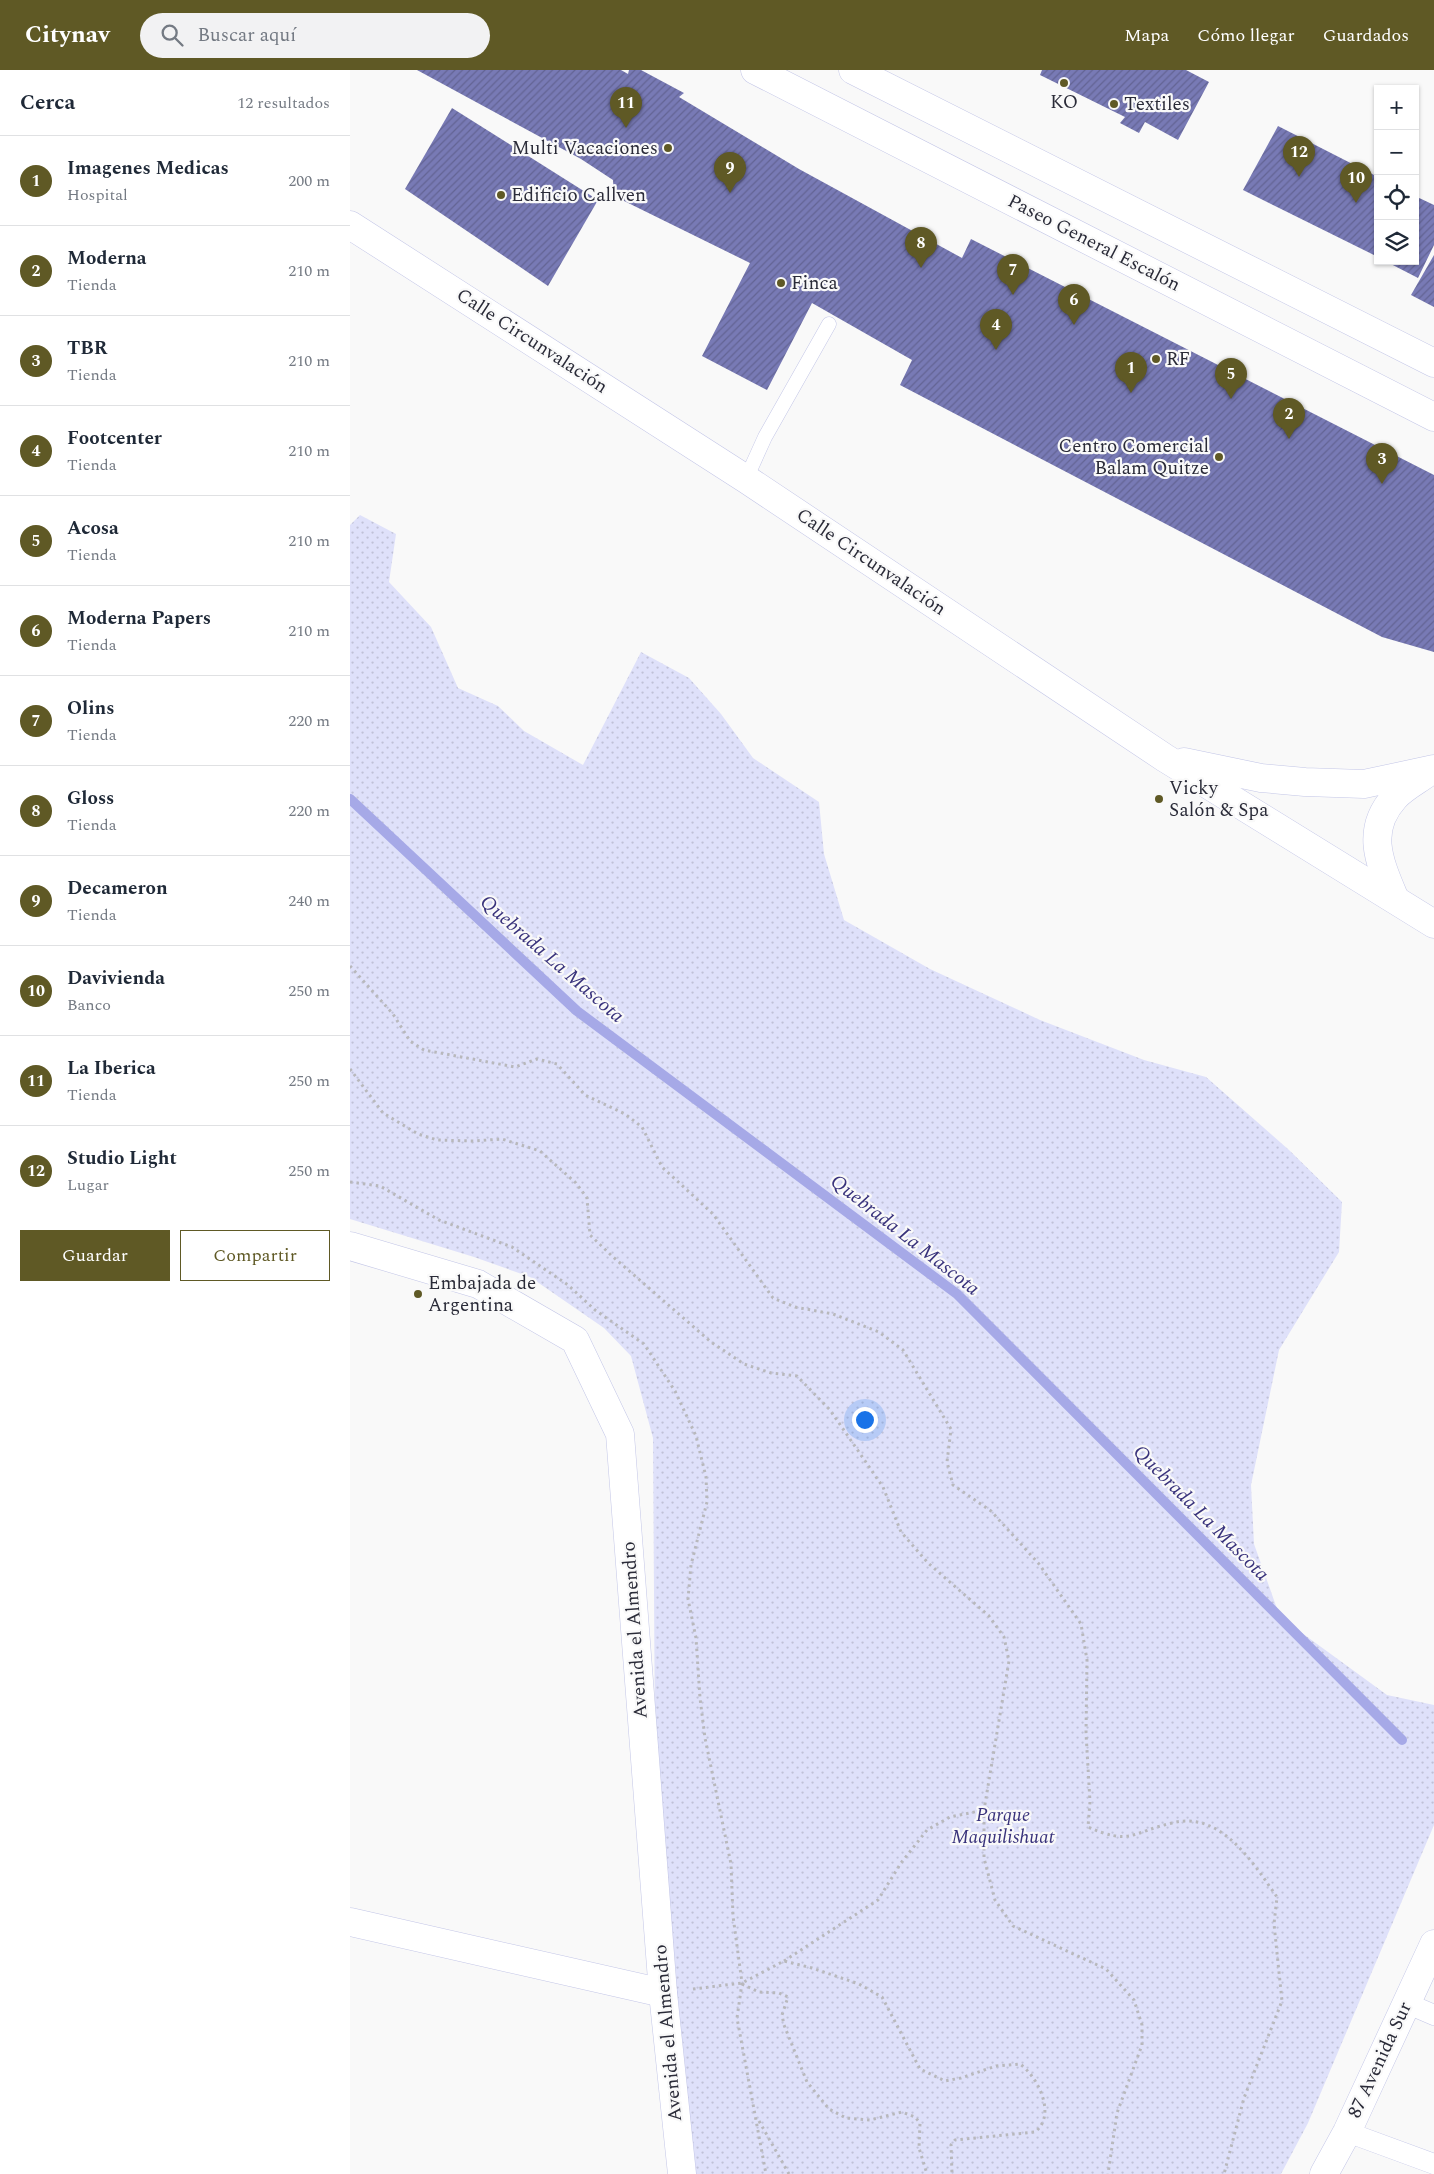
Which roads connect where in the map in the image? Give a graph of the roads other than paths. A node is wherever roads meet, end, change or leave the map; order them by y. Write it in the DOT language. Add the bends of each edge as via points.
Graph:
graph roads {
  1 [pos="755,70"];
  2 [pos="857,71"];
  3 [pos="350,225"];
  4 [pos="829,324"];
  5 [pos="1434,363"];
  6 [pos="1434,417"];
  7 [pos="746,479"];
  8 [pos="1165,758"];
  9 [pos="1433,769"];
  10 [pos="1394,897"];
  11 [pos="1434,924"];
  12 [pos="350,1246"];
  13 [pos="350,1922"];
  14 [pos="1434,1944"];
  15 [pos="663,1993"];
  16 [pos="1406,2003"];
  17 [pos="1434,2015"];
  18 [pos="1347,2132"];
  19 [pos="1434,2164"];
  20 [pos="682,2174"];
  21 [pos="1324,2174"];
  1 -- 6 [label="street, Paseo General Escalón"];
  2 -- 5 [label="street"];
  3 -- 7 [label="street, Calle Circunvalación"];
  4 -- 7 [label="lane" via="765,437"];
  7 -- 8 [label="street, Calle Circunvalación"];
  8 -- 9 [label="street" via="1261,778 1305,782 1364,784"];
  8 -- 10 [label="street, Calle Circunvalación"];
  9 -- 10 [label="street" via="1395,797 1378,826 1379,862"];
  10 -- 11 [label="street, Calle Circunvalación"];
  12 -- 15 [label="street, Avenida el Almendro" via="478,1284 575,1340 620,1434"];
  13 -- 15 [label="street"];
  14 -- 16 [label="street, 87 Avenida Sur"];
  15 -- 20 [label="street, Avenida el Almendro"];
  16 -- 17 [label="street"];
  16 -- 18 [label="street, 87 Avenida Sur"];
  18 -- 19 [label="street"];
  18 -- 21 [label="street, 87 Avenida Sur"];
}
